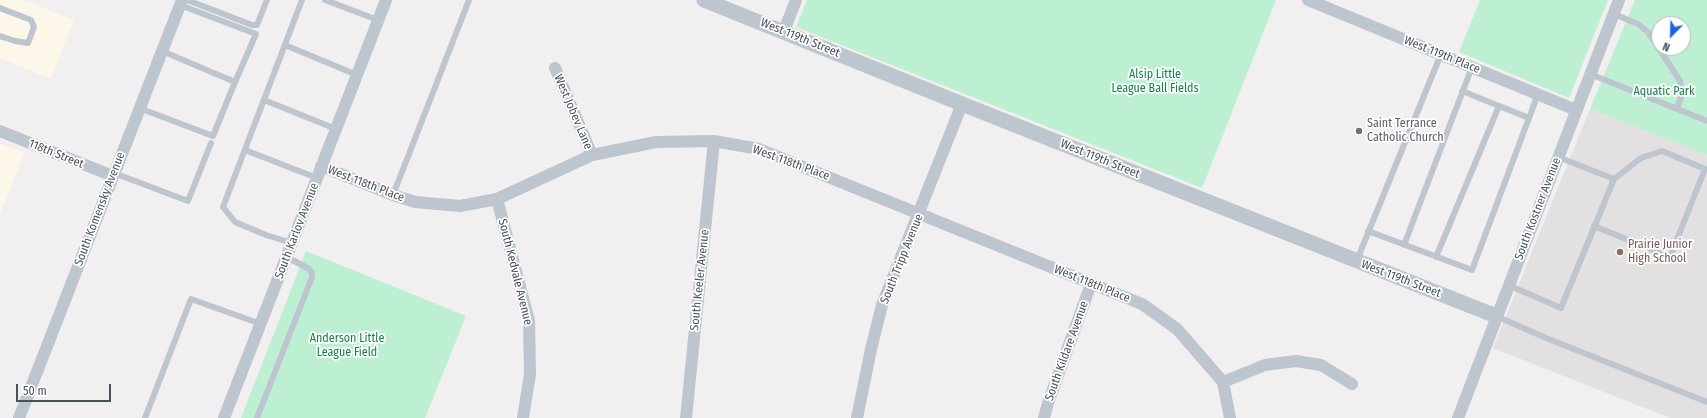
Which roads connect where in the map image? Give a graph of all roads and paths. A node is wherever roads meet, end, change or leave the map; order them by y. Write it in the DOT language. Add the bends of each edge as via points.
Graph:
graph roads {
  1 [pos="267,0"];
  2 [pos="302,0"];
  3 [pos="325,0"];
  4 [pos="386,0"];
  5 [pos="469,0"];
  6 [pos="704,0"];
  7 [pos="796,0"];
  8 [pos="1308,0"];
  9 [pos="1619,0"];
  10 [pos="183,2"];
  11 [pos="0,8"];
  12 [pos="1614,14"];
  13 [pos="378,20"];
  14 [pos="784,31"];
  15 [pos="0,36"];
  16 [pos="285,45"];
  17 [pos="162,51"];
  18 [pos="1441,54"];
  19 [pos="1472,67"];
  20 [pos="555,68"];
  21 [pos="1590,74"];
  22 [pos="357,75"];
  23 [pos="235,82"];
  24 [pos="1462,92"];
  25 [pos="1538,94"];
  26 [pos="264,100"];
  27 [pos="962,104"];
  28 [pos="1499,106"];
  29 [pos="140,108"];
  30 [pos="1677,109"];
  31 [pos="1576,110"];
  32 [pos="1529,118"];
  33 [pos="1707,121"];
  34 [pos="336,129"];
  35 [pos="0,131"];
  36 [pos="714,141"];
  37 [pos="211,143"];
  38 [pos="245,150"];
  39 [pos="592,155"];
  40 [pos="1558,157"];
  41 [pos="319,172"];
  42 [pos="114,175"];
  43 [pos="1614,179"];
  44 [pos="393,195"];
  45 [pos="497,199"];
  46 [pos="920,214"];
  47 [pos="1594,226"];
  48 [pos="1368,231"];
  49 [pos="292,243"];
  50 [pos="1404,245"];
  51 [pos="287,257"];
  52 [pos="1436,257"];
  53 [pos="1356,262"];
  54 [pos="1092,284"];
  55 [pos="1508,285"];
  56 [pos="1496,316"];
  57 [pos="261,324"];
  58 [pos="1223,382"];
  59 [pos="1352,384"];
  60 [pos="1707,402"];
  61 [pos="19,418"];
  62 [pos="145,418"];
  63 [pos="224,418"];
  64 [pos="257,418"];
  65 [pos="523,418"];
  66 [pos="686,418"];
  67 [pos="857,418"];
  68 [pos="1044,418"];
  69 [pos="1230,418"];
  70 [pos="1458,418"];
  1 -- 10 [label="lane" via="257,25"];
  2 -- 16 [label="lane"];
  3 -- 13 [label="lane"];
  4 -- 13 [label="street, South Karlov Avenue"];
  5 -- 44 [label="lane"];
  6 -- 14 [label="street, West 119th Street"];
  7 -- 14 [label="street"];
  8 -- 18 [label="street, West 119th Place"];
  9 -- 12 [label="street, South Kostner Avenue"];
  10 -- 17 [label="street, South Komensky Avenue"];
  10 -- 23 [label="lane" via="256,34"];
  11 -- 15 [label="lane" via="31,20 34,27 28,43"];
  12 -- 21 [label="street, South Kostner Avenue"];
  12 -- 30 [label="lane" via="1638,24 1648,32 1680,81 1682,94"];
  13 -- 22 [label="street, South Karlov Avenue"];
  14 -- 27 [label="street, West 119th Street"];
  16 -- 22 [label="lane"];
  16 -- 26 [label="lane"];
  17 -- 23 [label="lane"];
  17 -- 29 [label="street, South Komensky Avenue"];
  18 -- 19 [label="street, West 119th Place"];
  18 -- 48 [label="lane"];
  19 -- 24 [label="lane"];
  19 -- 25 [label="street, West 119th Place"];
  20 -- 39 [label="street, West Jobev Lane"];
  21 -- 30 [label="lane"];
  21 -- 31 [label="street, South Kostner Avenue"];
  22 -- 34 [label="street, South Karlov Avenue"];
  23 -- 29 [label="lane" via="212,136"];
  24 -- 28 [label="lane"];
  24 -- 50 [label="lane"];
  25 -- 31 [label="street, West 119th Place"];
  25 -- 32 [label="lane"];
  26 -- 34 [label="lane"];
  26 -- 38 [label="lane"];
  27 -- 46 [label="street, South Tripp Avenue"];
  27 -- 53 [label="street, West 119th Street"];
  28 -- 32 [label="lane"];
  28 -- 52 [label="lane"];
  29 -- 42 [label="street, South Komensky Avenue"];
  30 -- 33 [label="lane"];
  31 -- 40 [label="street, South Kostner Avenue"];
  32 -- 52 [label="lane" via="1472,270"];
  34 -- 41 [label="street, South Karlov Avenue"];
  35 -- 42 [label="street, 118th Street"];
  36 -- 39 [label="street, West 118th Place" via="656,142"];
  36 -- 46 [label="street, West 118th Place" via="759,149"];
  36 -- 66 [label="street, South Keeler Avenue"];
  37 -- 42 [label="lane" via="188,201"];
  38 -- 41 [label="lane"];
  38 -- 49 [label="lane" via="224,207 235,222"];
  39 -- 45 [label="street, West 118th Place"];
  40 -- 43 [label="lane"];
  40 -- 55 [label="street, South Kostner Avenue"];
  41 -- 44 [label="street, West 118th Place"];
  41 -- 49 [label="street, South Karlov Avenue"];
  42 -- 61 [label="street, South Komensky Avenue"];
  43 -- 47 [label="lane"];
  43 -- 47 [label="lane" via="1642,158 1662,151 1705,169 1670,257"];
  44 -- 45 [label="street, West 118th Place" via="415,202 460,206"];
  45 -- 65 [label="street, South Kedvale Avenue" via="529,321 530,374"];
  46 -- 54 [label="street, West 118th Place"];
  46 -- 67 [label="street, South Tripp Avenue" via="882,305"];
  47 -- 55 [label="lane" via="1561,308"];
  48 -- 50 [label="lane"];
  48 -- 53 [label="lane"];
  49 -- 51 [label="street, South Karlov Avenue"];
  50 -- 52 [label="lane"];
  51 -- 57 [label="street, South Karlov Avenue"];
  51 -- 64 [label="lane" via="309,269 312,277"];
  53 -- 56 [label="street, West 119th Street"];
  54 -- 58 [label="street, West 118th Place" via="1142,304 1177,329"];
  54 -- 68 [label="street, South Kildare Avenue"];
  55 -- 56 [label="street, South Kostner Avenue"];
  56 -- 60 [label="lane"];
  56 -- 70 [label="street, South Kostner Avenue"];
  57 -- 62 [label="lane" via="191,299"];
  57 -- 63 [label="street, South Karlov Avenue"];
  58 -- 59 [label="street" via="1265,365 1296,361 1321,365"];
  58 -- 69 [label="street"];
}
